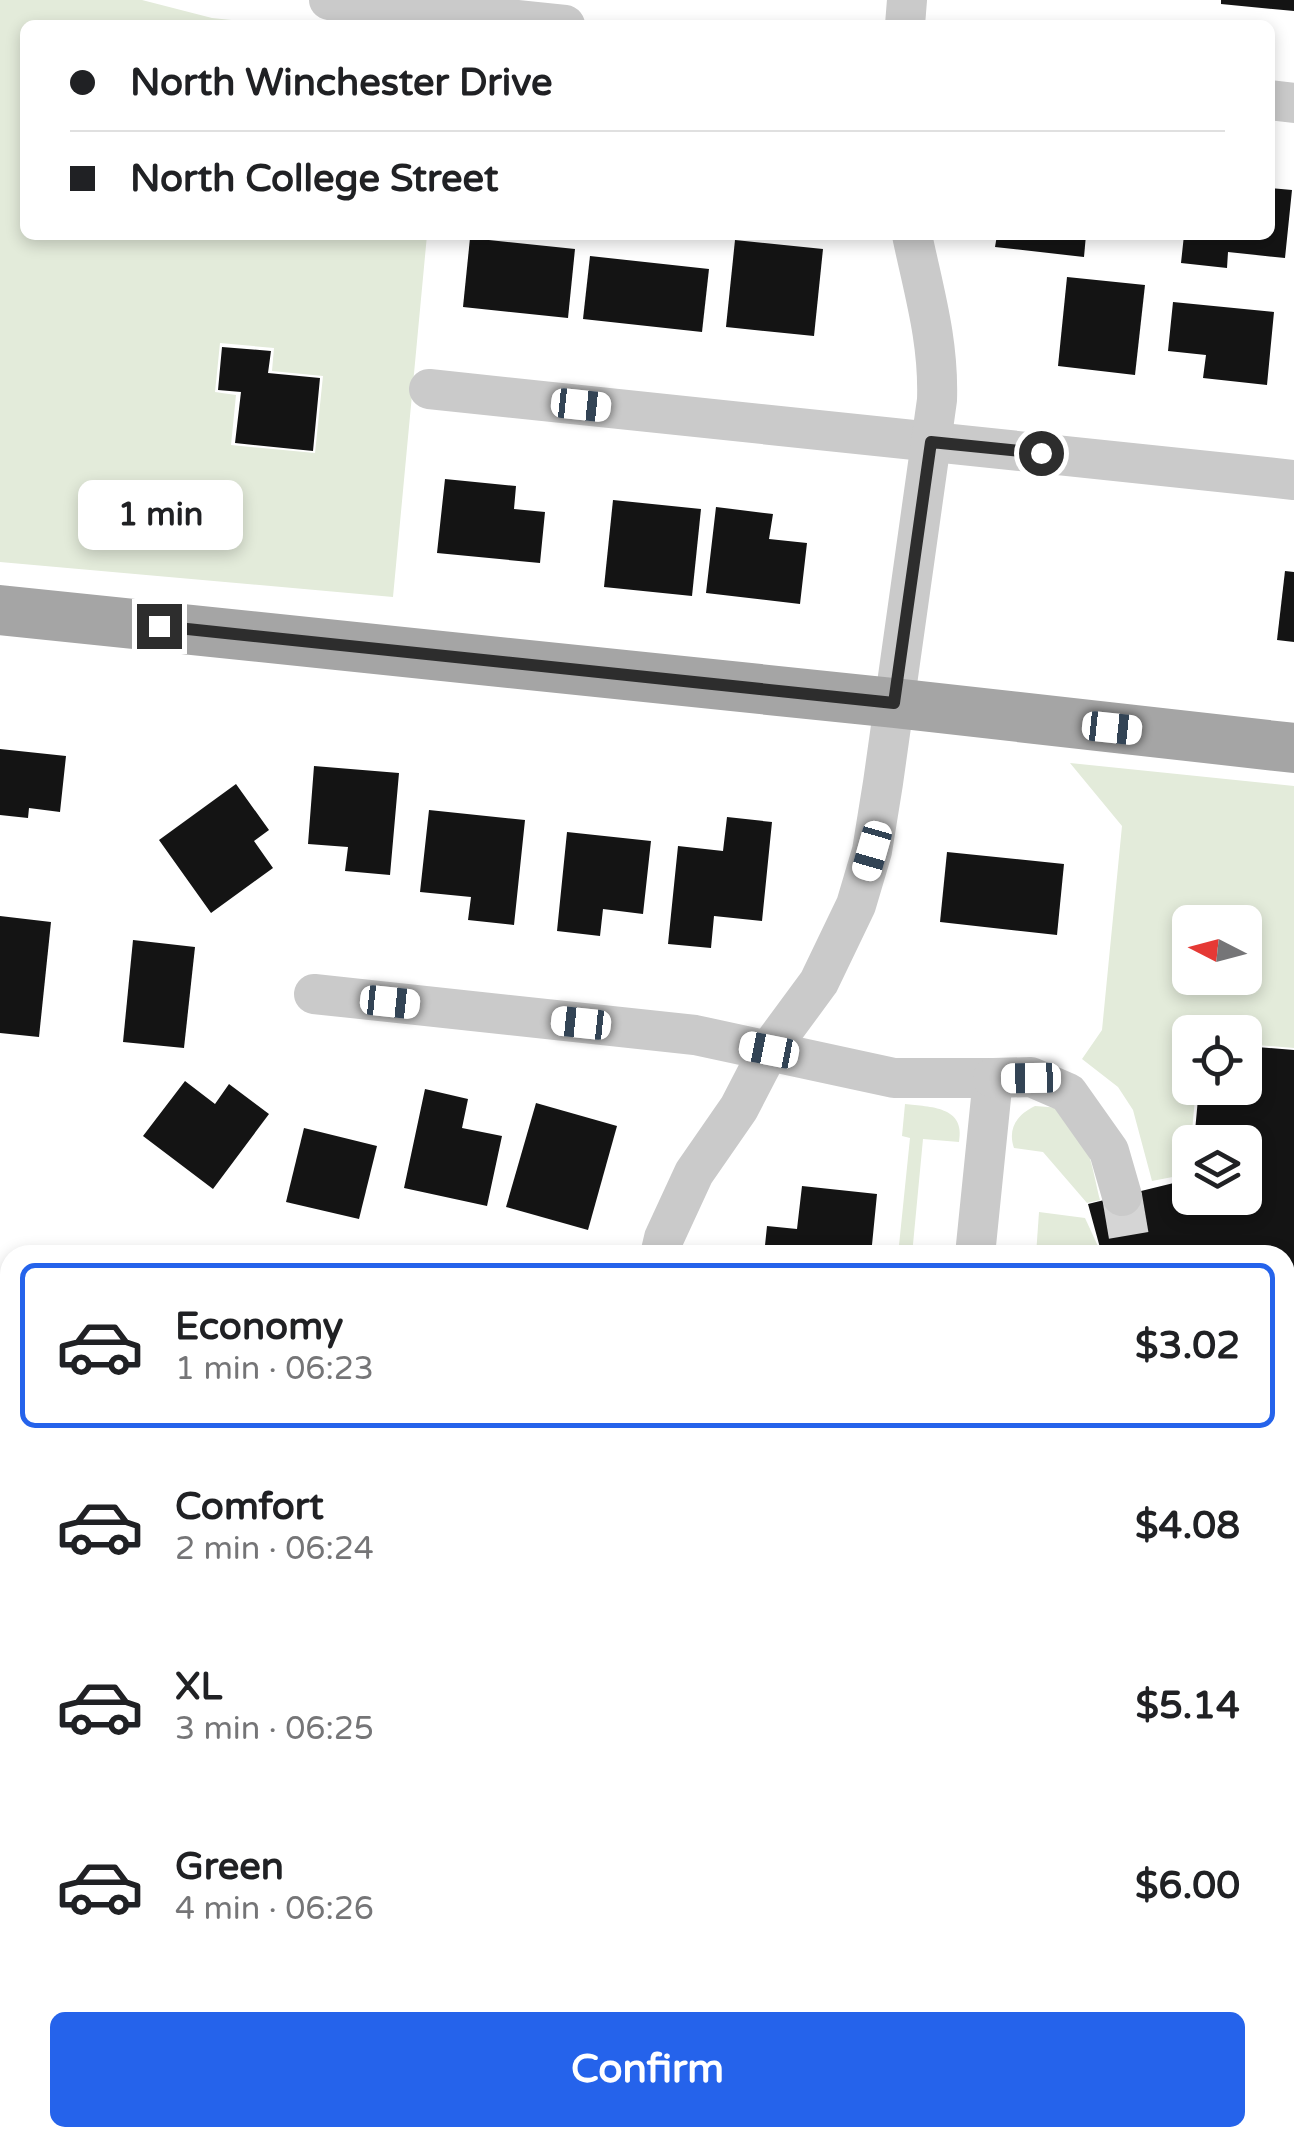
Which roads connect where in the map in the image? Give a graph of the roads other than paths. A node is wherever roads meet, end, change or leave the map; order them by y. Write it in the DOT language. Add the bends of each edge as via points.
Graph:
graph roads {
  1 [pos="328,0"];
  2 [pos="518,20"];
  3 [pos="913,240"];
  4 [pos="429,390"];
  5 [pos="931,442"];
  6 [pos="1294,480"];
  7 [pos="0,610"];
  8 [pos="894,703"];
  9 [pos="1294,748"];
  10 [pos="314,994"];
  11 [pos="769,1050"];
  12 [pos="992,1078"];
  13 [pos="1122,1196"];
  14 [pos="662,1245"];
  15 [pos="976,1245"];
  1 -- 2 [label="street"];
  3 -- 5 [label="street" via="938,364"];
  4 -- 5 [label="street"];
  5 -- 6 [label="street"];
  5 -- 8 [label="street"];
  7 -- 8 [label="main road"];
  8 -- 9 [label="main road"];
  8 -- 11 [label="street" via="872,851 856,905 819,982"];
  10 -- 11 [label="street" via="696,1035"];
  11 -- 12 [label="street" via="894,1078"];
  11 -- 14 [label="street" via="740,1108 694,1173"];
  12 -- 13 [label="street" via="1031,1078 1068,1094 1108,1151"];
  12 -- 15 [label="street"];
}
